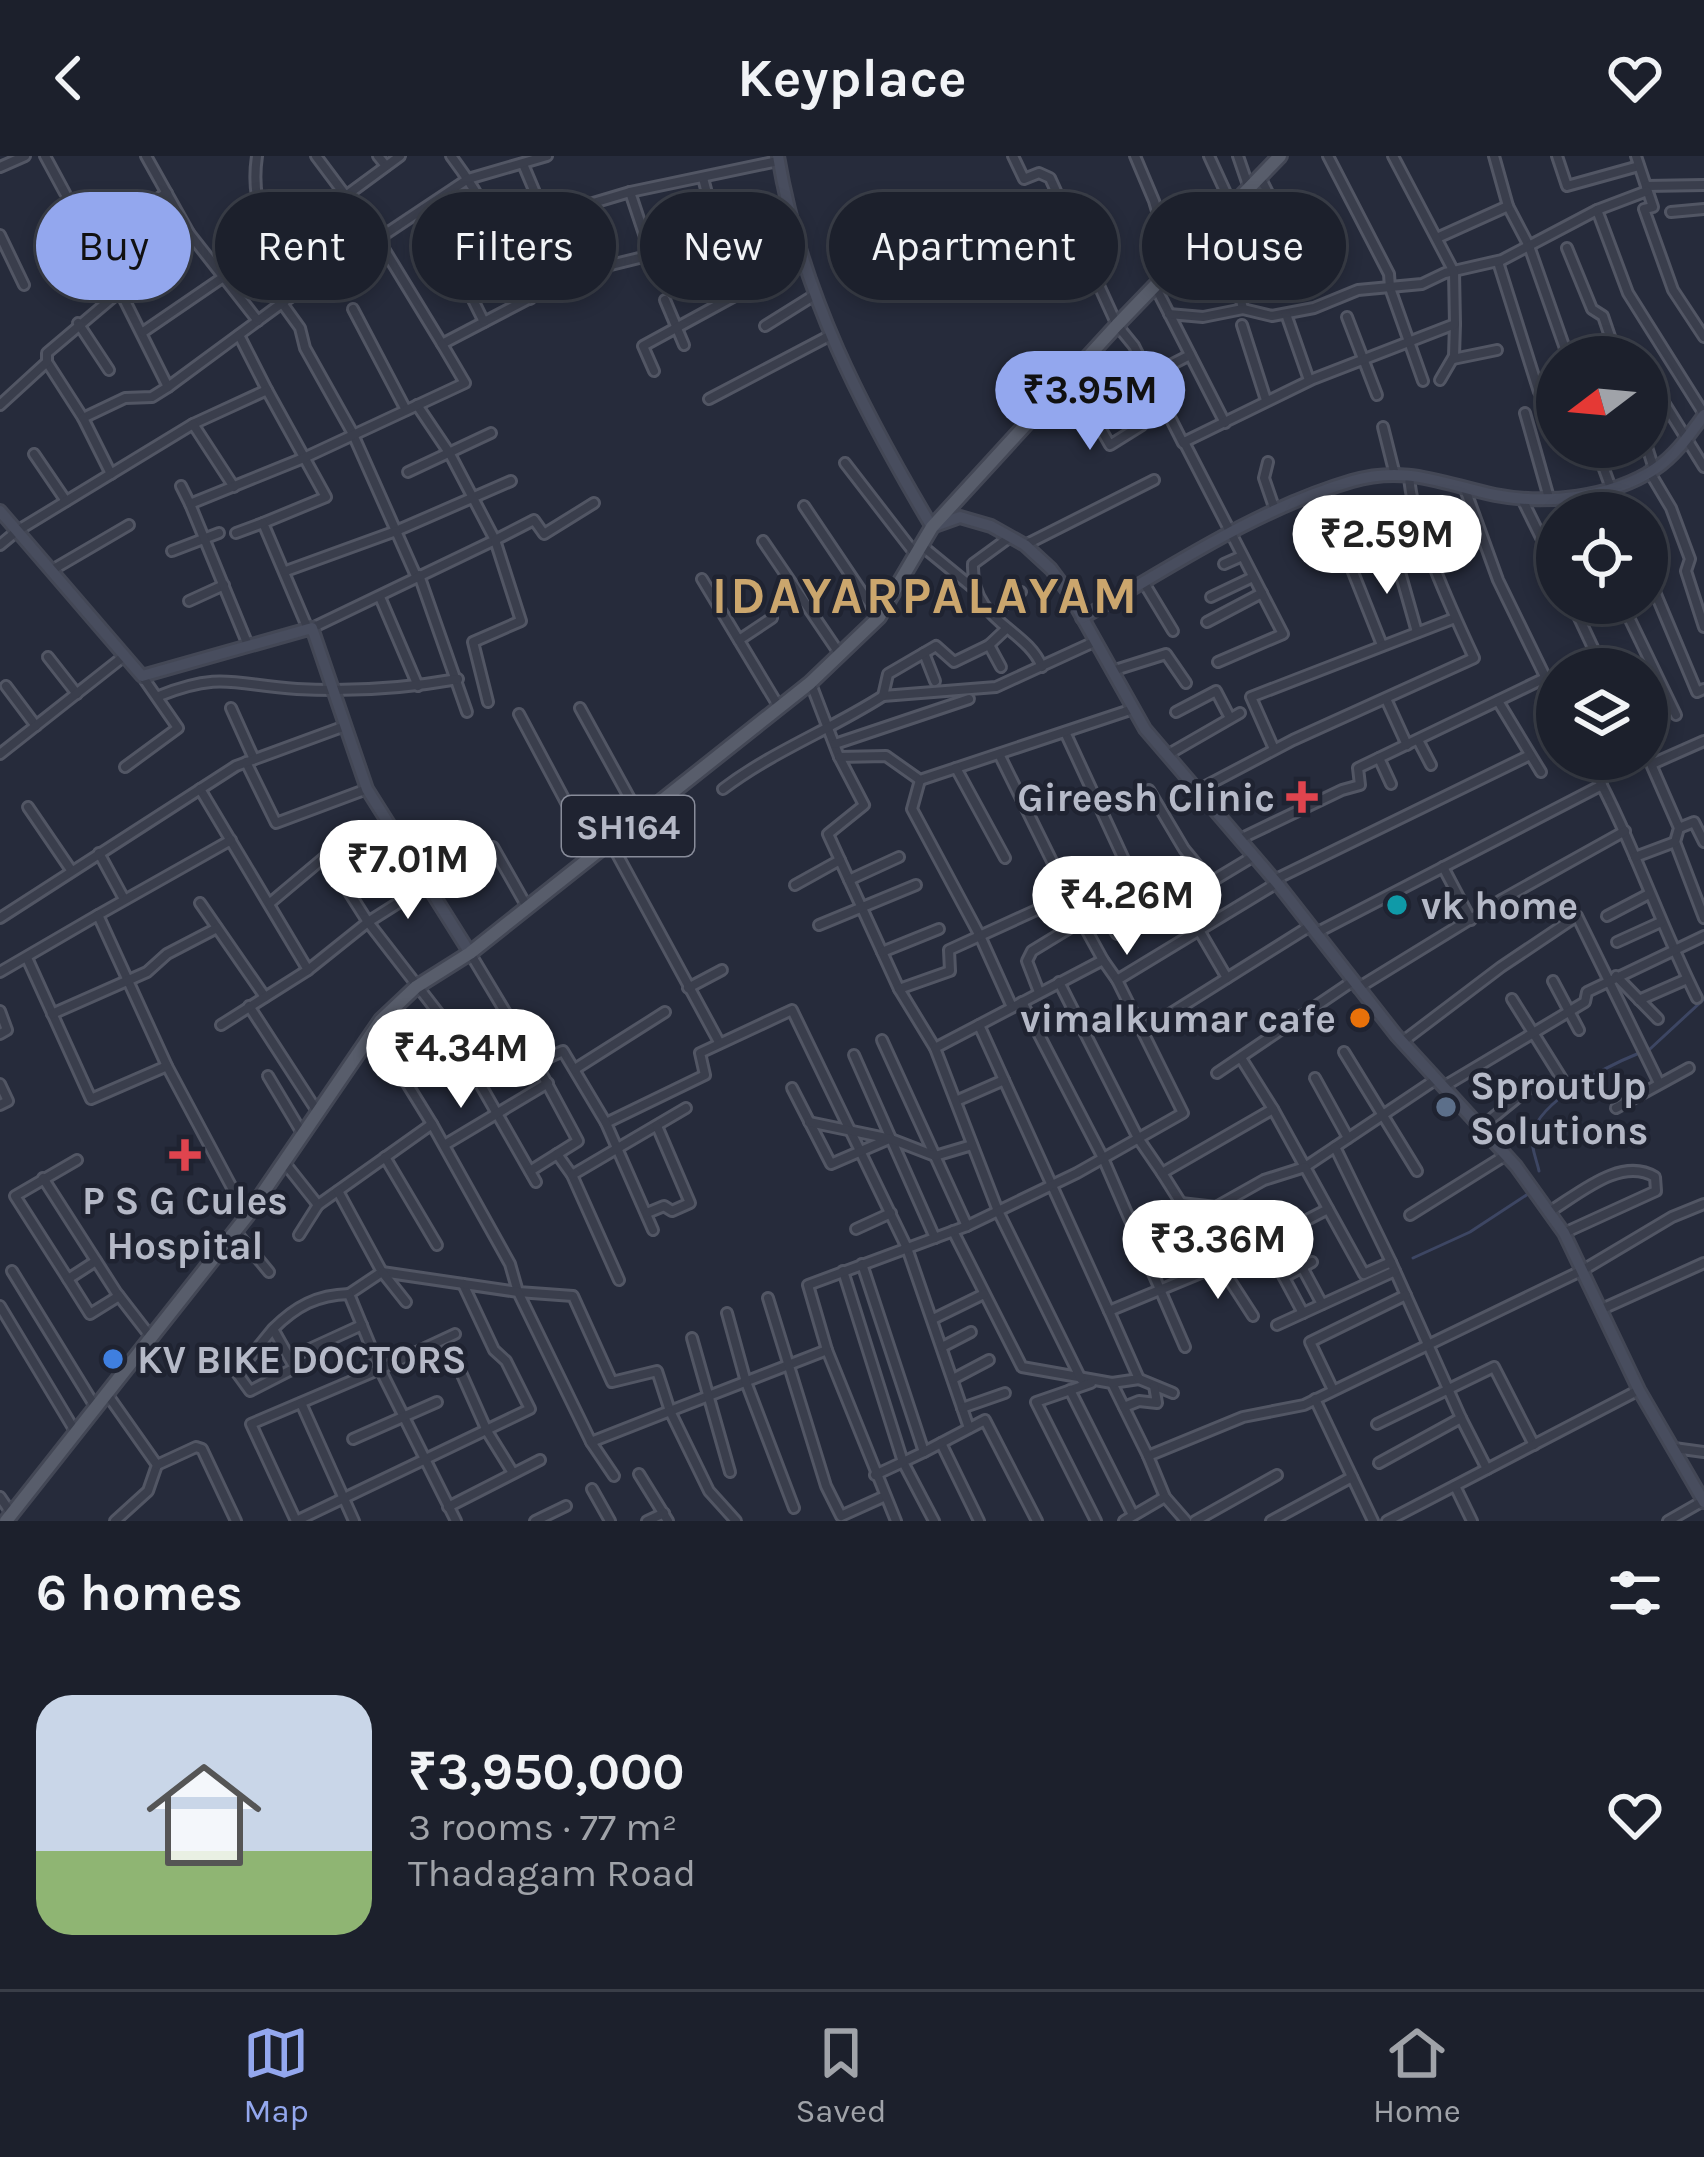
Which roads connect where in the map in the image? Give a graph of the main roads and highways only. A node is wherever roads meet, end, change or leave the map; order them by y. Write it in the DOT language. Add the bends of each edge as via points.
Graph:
graph roads {
  1 [pos="1280,156"];
  2 [pos="778,159"];
  3 [pos="1704,414"];
  4 [pos="0,511"];
  5 [pos="932,527"];
  6 [pos="1082,618"];
  7 [pos="470,953"];
  8 [pos="1704,1501"];
  9 [pos="9,1518"];
  1 -- 5 [label="main road, SH164"];
  2 -- 5 [label="main road" via="829,336"];
  3 -- 6 [label="main road" via="1652,470 1576,496 1522,499 1409,475 1352,481 1229,531"];
  4 -- 7 [label="main road" via="142,676 310,628 367,789"];
  5 -- 6 [label="main road" via="960,517 1025,544"];
  5 -- 7 [label="main road, SH164" via="879,617 810,682"];
  6 -- 8 [label="main road" via="1132,710 1564,1233 1639,1390"];
  7 -- 9 [label="main road, SH164" via="416,987 374,1030 247,1216"];
}
